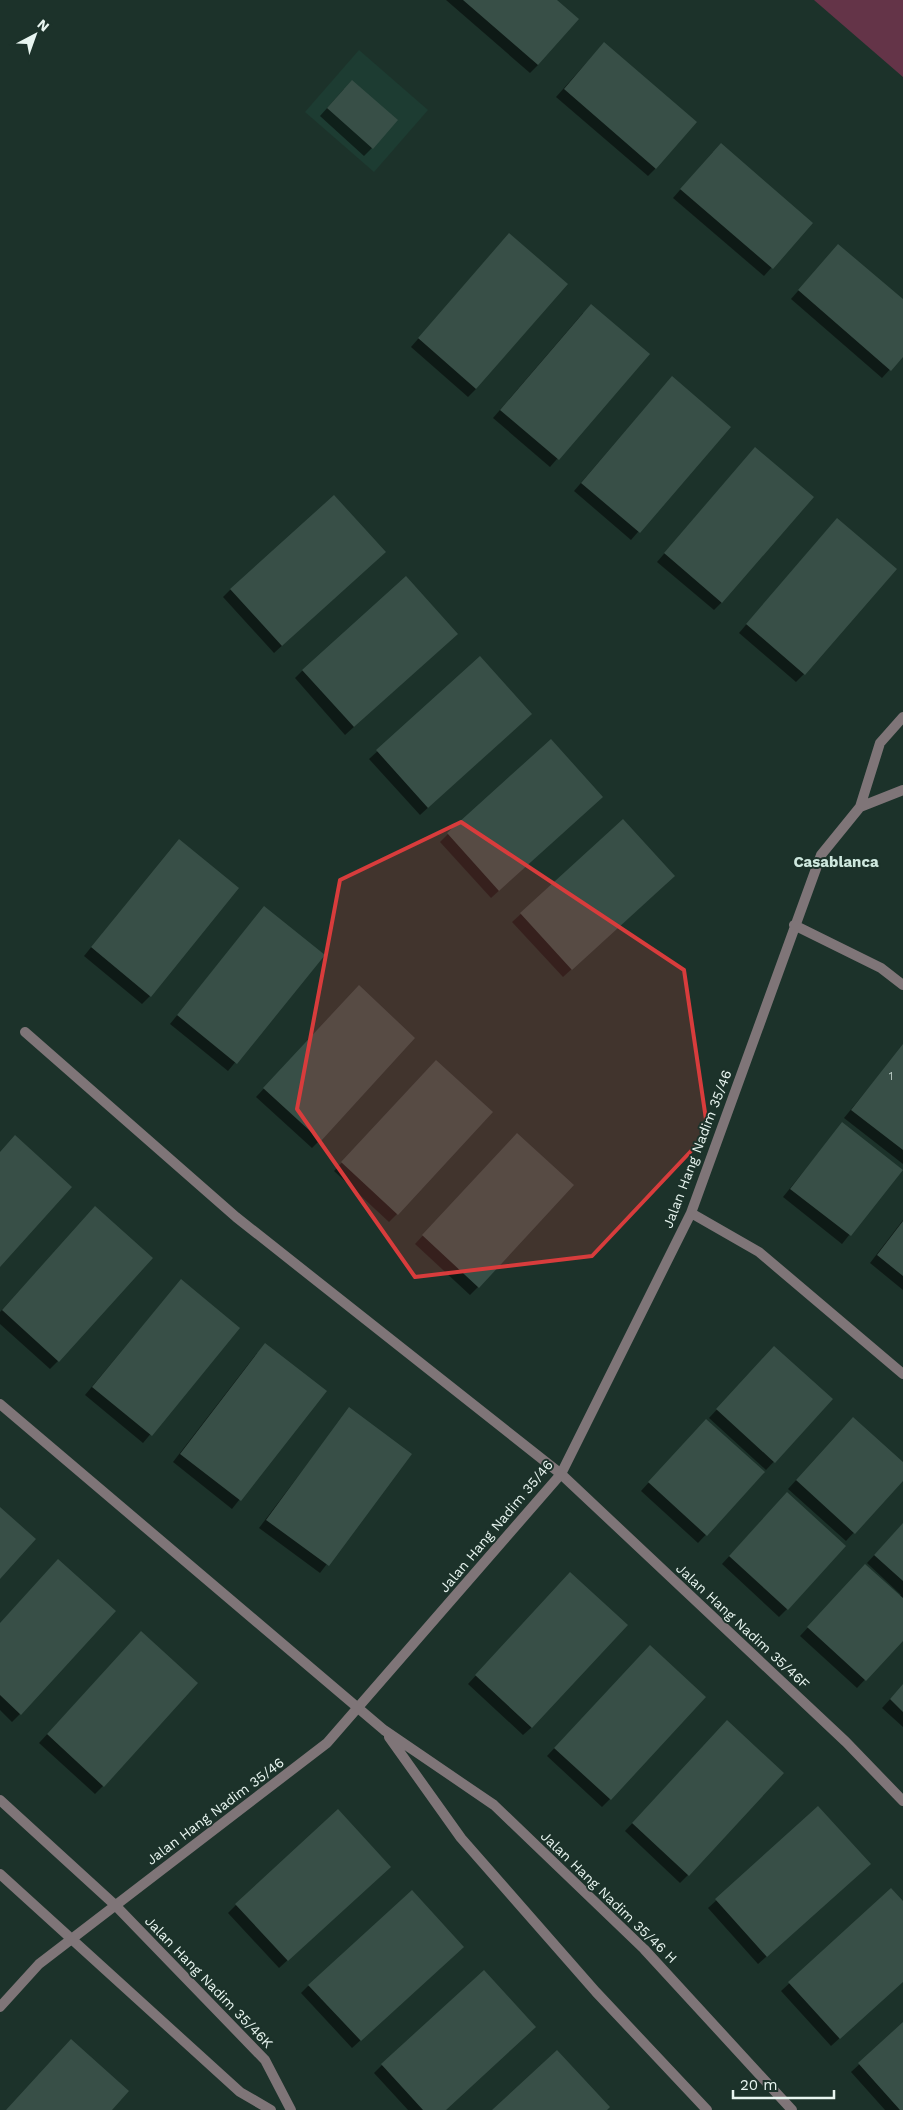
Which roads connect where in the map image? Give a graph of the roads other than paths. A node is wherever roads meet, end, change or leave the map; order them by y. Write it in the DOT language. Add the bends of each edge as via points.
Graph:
graph roads {
  1 [pos="903,717"];
  2 [pos="903,790"];
  3 [pos="860,807"];
  4 [pos="794,925"];
  5 [pos="903,985"];
  6 [pos="25,1032"];
  7 [pos="691,1214"];
  8 [pos="903,1374"];
  9 [pos="0,1404"];
  10 [pos="561,1474"];
  11 [pos="358,1708"];
  12 [pos="384,1730"];
  13 [pos="0,1800"];
  14 [pos="903,1801"];
  15 [pos="0,1874"];
  16 [pos="115,1904"];
  17 [pos="72,1938"];
  18 [pos="0,2007"];
  19 [pos="271,2110"];
  20 [pos="290,2110"];
  21 [pos="707,2110"];
  22 [pos="792,2110"];
  1 -- 3 [label="street, Jalan Hang Nadim 35/46" via="880,743"];
  2 -- 3 [label="street, Jalan Hang Nadim 35/46"];
  3 -- 4 [label="street, Jalan Hang Nadim 35/46" via="821,855"];
  4 -- 5 [label="street" via="881,968"];
  4 -- 7 [label="street, Jalan Hang Nadim 35/46"];
  6 -- 10 [label="street, Jalan Hang Nadim 35/46F" via="236,1217"];
  7 -- 8 [label="street" via="759,1252"];
  7 -- 10 [label="street, Jalan Hang Nadim 35/46"];
  9 -- 11 [label="street, Jalan Hang Nadim 35/46 H"];
  10 -- 11 [label="street, Jalan Hang Nadim 35/46"];
  10 -- 14 [label="street, Jalan Hang Nadim 35/46F" via="846,1742"];
  11 -- 12 [label="street, Jalan Hang Nadim 35/46 H"];
  11 -- 16 [label="street, Jalan Hang Nadim 35/46" via="327,1743"];
  12 -- 21 [label="street, Jalan Hang Nadim 35/46 H" via="461,1838 596,1992"];
  12 -- 22 [label="street, Jalan Hang Nadim 35/46 H" via="494,1805 644,1949"];
  13 -- 16 [label="street, Jalan Hang Nadim 35/46K"];
  15 -- 17 [label="street"];
  16 -- 17 [label="street, Jalan Hang Nadim 35/46"];
  16 -- 20 [label="street, Jalan Hang Nadim 35/46K" via="265,2060"];
  17 -- 18 [label="street, Jalan Hang Nadim 35/46" via="39,1964"];
  17 -- 19 [label="street" via="240,2092"];
}
